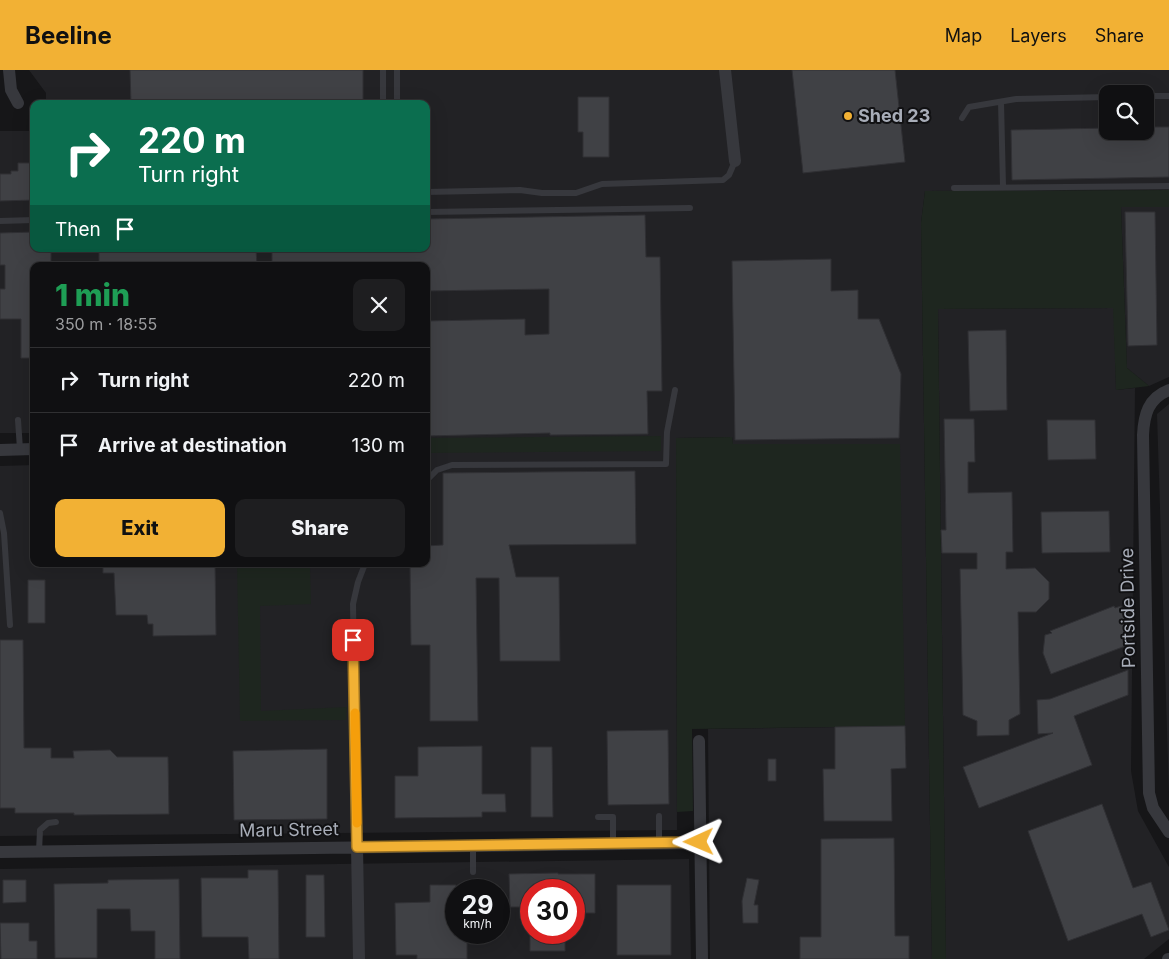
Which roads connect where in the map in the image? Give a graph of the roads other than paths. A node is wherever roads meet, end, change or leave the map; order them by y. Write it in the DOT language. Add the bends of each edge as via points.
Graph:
graph roads {
  1 [pos="9,70"];
  2 [pos="383,70"];
  3 [pos="397,70"];
  4 [pos="725,70"];
  5 [pos="1154,96"];
  6 [pos="1169,96"];
  7 [pos="1099,97"];
  8 [pos="383,100"];
  9 [pos="398,100"];
  10 [pos="1001,102"];
  11 [pos="18,104"];
  12 [pos="962,118"];
  13 [pos="735,161"];
  14 [pos="1003,186"];
  15 [pos="1169,186"];
  16 [pos="954,188"];
  17 [pos="430,192"];
  18 [pos="690,208"];
  19 [pos="430,212"];
  20 [pos="30,220"];
  21 [pos="0,221"];
  22 [pos="675,390"];
  23 [pos="1169,390"];
  24 [pos="18,420"];
  25 [pos="20,449"];
  26 [pos="30,449"];
  27 [pos="0,450"];
  28 [pos="430,477"];
  29 [pos="0,513"];
  30 [pos="2,533"];
  31 [pos="364,567"];
  32 [pos="10,625"];
  33 [pos="699,741"];
  34 [pos="598,816"];
  35 [pos="659,816"];
  36 [pos="56,822"];
  37 [pos="1169,832"];
  38 [pos="699,842"];
  39 [pos="659,843"];
  40 [pos="613,844"];
  41 [pos="473,846"];
  42 [pos="357,847"];
  43 [pos="39,851"];
  44 [pos="0,852"];
  45 [pos="473,872"];
  46 [pos="359,959"];
  47 [pos="702,959"];
  1 -- 11 [label="street" via="11,90"];
  2 -- 8 [label="lane"];
  3 -- 9 [label="lane"];
  4 -- 13 [label="street"];
  5 -- 6 [label="lane"];
  7 -- 10 [label="lane"];
  10 -- 12 [label="lane" via="969,107"];
  10 -- 14 [label="lane"];
  13 -- 17 [label="lane" via="723,180 602,184 576,193 542,194 520,190"];
  14 -- 15 [label="lane"];
  14 -- 16 [label="lane"];
  18 -- 19 [label="lane"];
  20 -- 21 [label="lane"];
  22 -- 28 [label="lane" via="667,432 666,464 452,465 437,470"];
  23 -- 37 [label="street, Portside Drive" via="1148,407 1143,435 1150,794 1153,808"];
  24 -- 25 [label="lane"];
  25 -- 26 [label="street"];
  25 -- 27 [label="street"];
  29 -- 30 [label="lane"];
  30 -- 32 [label="lane"];
  31 -- 42 [label="lane" via="353,604"];
  33 -- 38 [label="street"];
  34 -- 40 [label="lane" via="613,817"];
  35 -- 39 [label="lane"];
  36 -- 43 [label="lane" via="48,823 40,830"];
  38 -- 39 [label="street, Maru Street"];
  38 -- 47 [label="street"];
  39 -- 40 [label="street, Maru Street"];
  40 -- 41 [label="street, Maru Street"];
  41 -- 42 [label="street, Maru Street"];
  41 -- 45 [label="lane"];
  42 -- 43 [label="street, Maru Street"];
  42 -- 46 [label="street"];
  43 -- 44 [label="street, Maru Street"];
}
